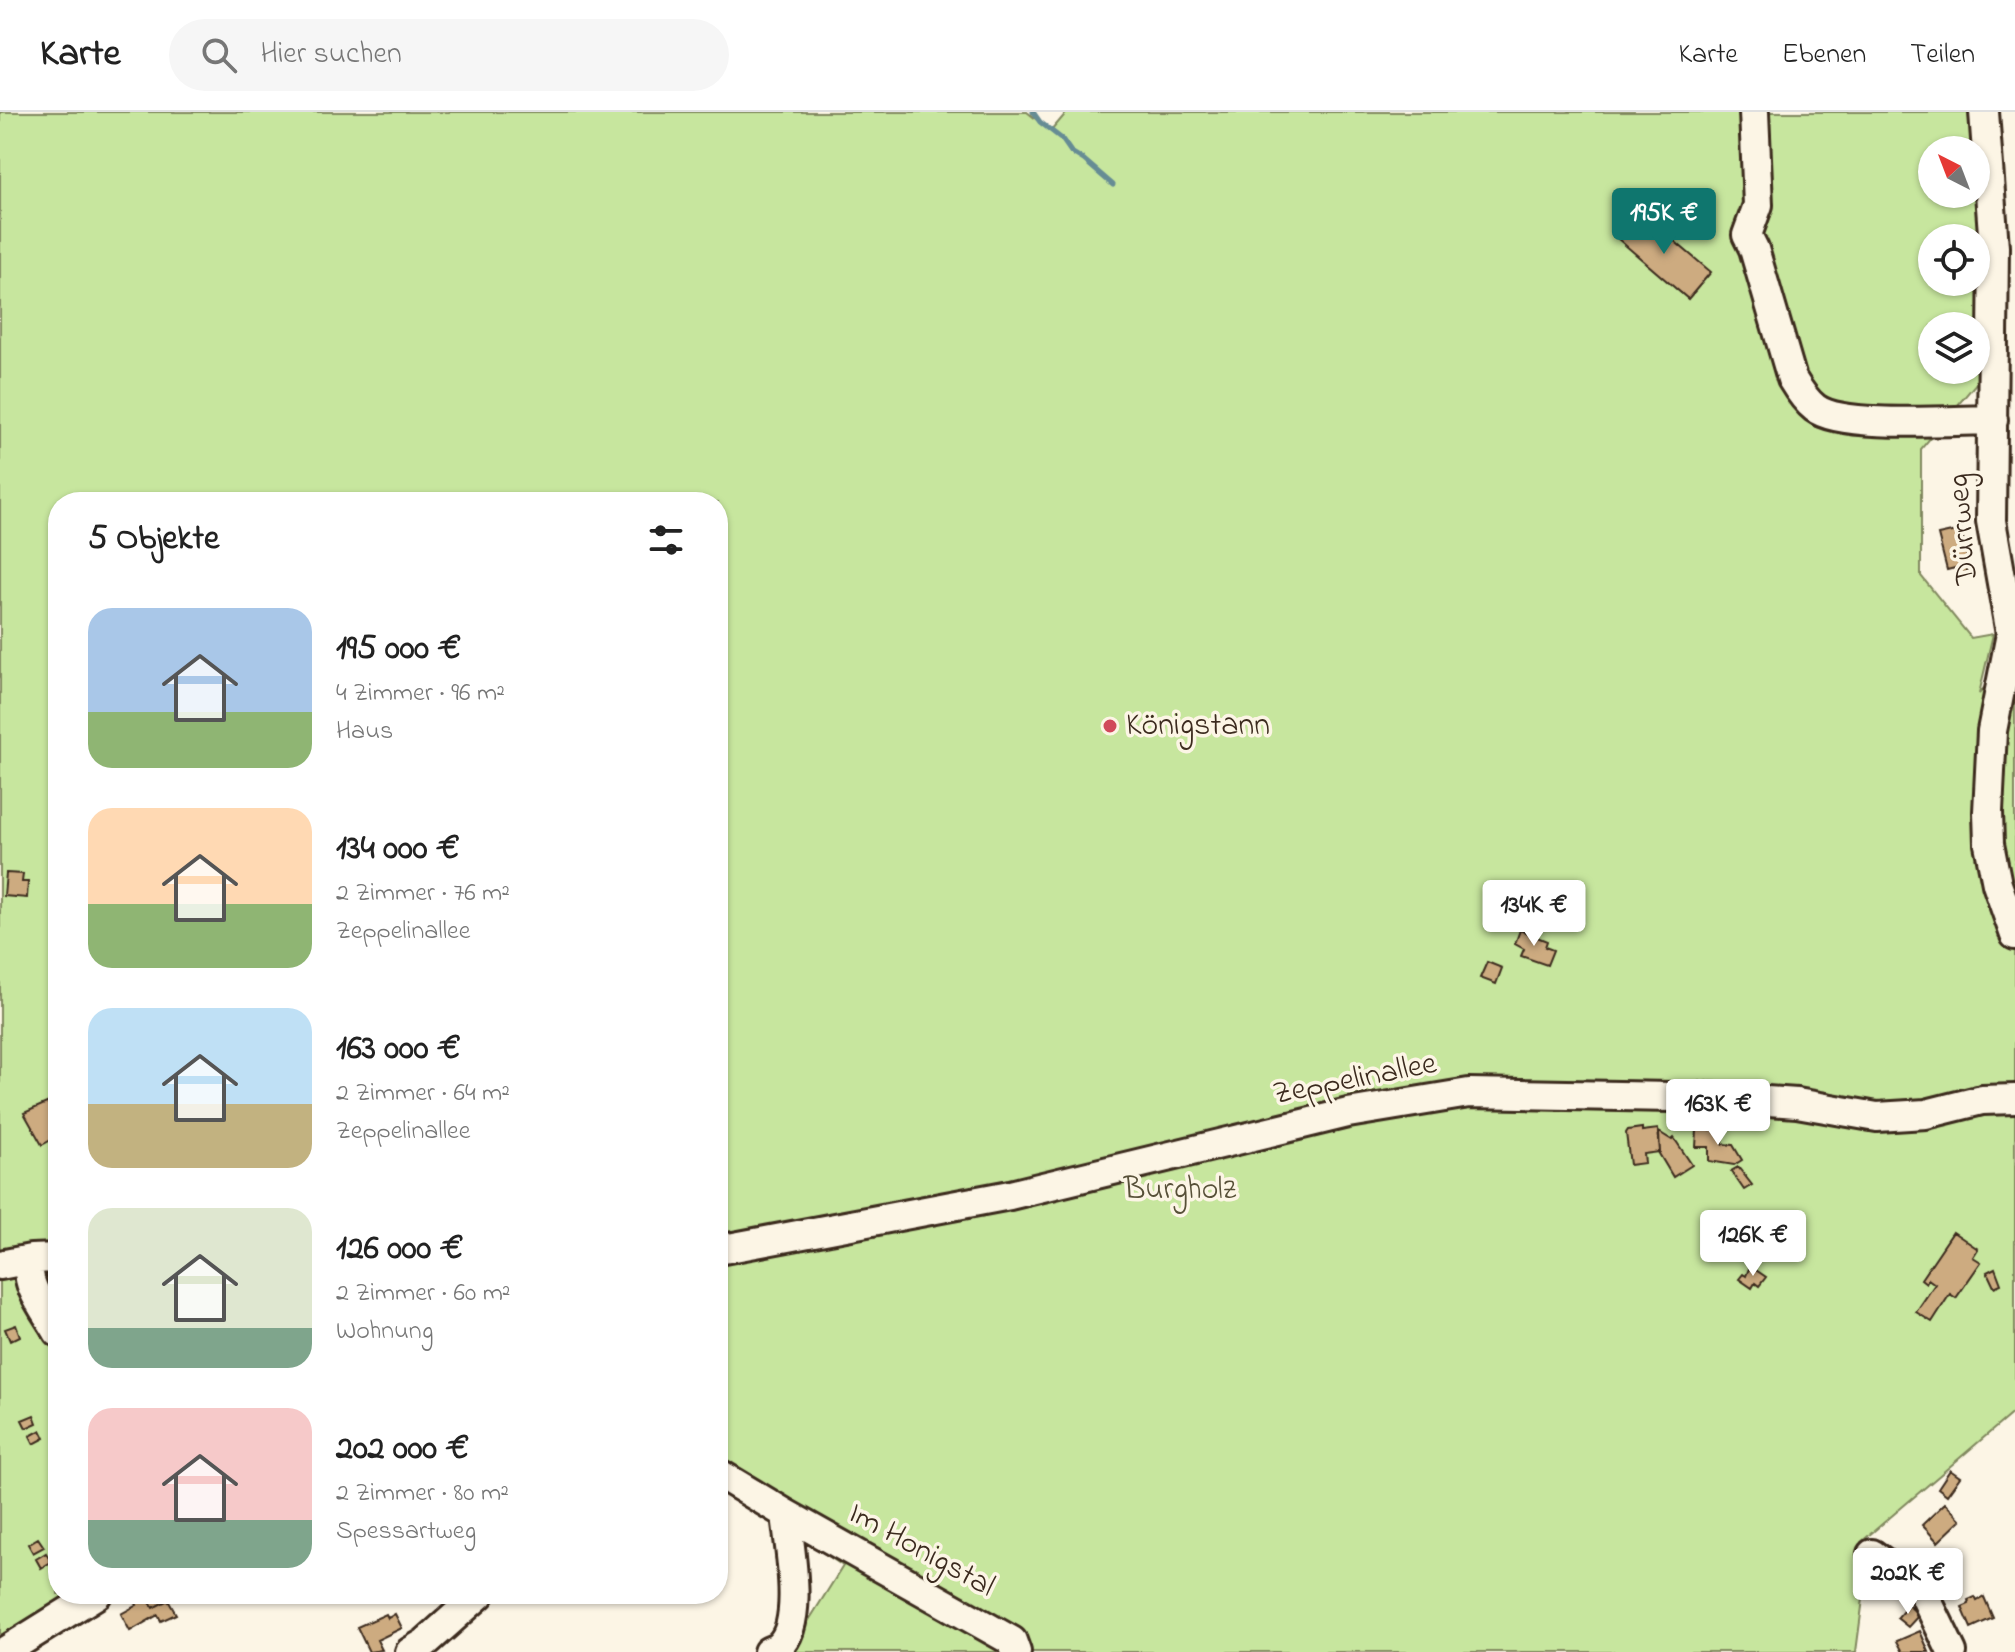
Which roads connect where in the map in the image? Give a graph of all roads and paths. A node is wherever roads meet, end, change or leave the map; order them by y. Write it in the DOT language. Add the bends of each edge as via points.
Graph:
graph roads {
  1 [pos="1754,112"];
  2 [pos="1984,112"];
  3 [pos="1993,420"];
  4 [pos="2015,935"];
  5 [pos="2015,1099"];
  6 [pos="728,1248"];
  7 [pos="45,1258"];
  8 [pos="0,1265"];
  9 [pos="48,1313"];
  10 [pos="728,1479"];
  11 [pos="786,1514"];
  12 [pos="1872,1554"];
  13 [pos="81,1604"];
  14 [pos="469,1604"];
  15 [pos="4,1652"];
  16 [pos="410,1652"];
  17 [pos="768,1652"];
  18 [pos="1016,1652"];
  19 [pos="1952,1652"];
  1 -- 3 [label="street" via="1758,205 1747,235 1792,379 1801,392 1816,409 1836,417"];
  2 -- 3 [label="street, Dürrweg" via="1994,247"];
  3 -- 4 [label="street, Dürrweg" via="1991,521 2011,634 1992,731 1989,844"];
  5 -- 6 [label="street, Zeppelinallee" via="1877,1117 1797,1103 1724,1098 1469,1093 1348,1113 1010,1195"];
  7 -- 8 [label="street"];
  7 -- 9 [label="street" via="27,1270"];
  10 -- 11 [label="street, Im Honigstal"];
  11 -- 17 [label="street" via="793,1622 780,1646"];
  11 -- 18 [label="street, Im Honigstal" via="1012,1641"];
  12 -- 19 [label="street" via="1923,1592"];
  13 -- 15 [label="street"];
  14 -- 16 [label="street"];
}
